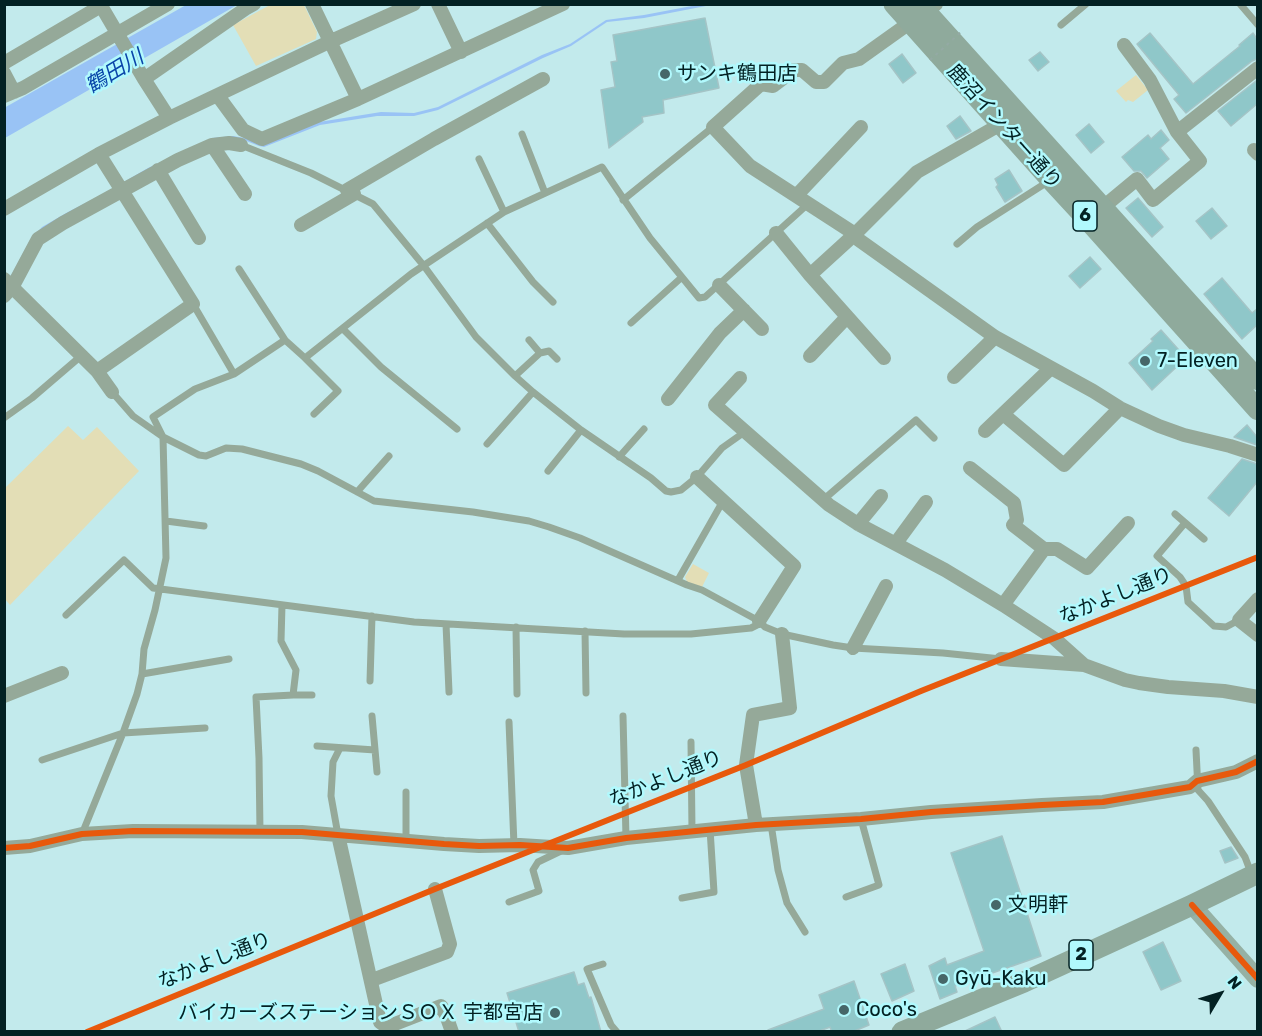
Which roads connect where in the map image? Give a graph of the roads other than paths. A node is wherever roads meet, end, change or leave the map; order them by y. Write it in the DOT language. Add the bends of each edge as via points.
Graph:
graph roads {
  1 [pos="168,4"];
  2 [pos="254,4"];
  3 [pos="312,4"];
  4 [pos="414,4"];
  5 [pos="438,4"];
  6 [pos="563,4"];
  7 [pos="894,4"];
  8 [pos="1086,4"];
  9 [pos="1240,4"];
  10 [pos="100,5"];
  11 [pos="923,11"];
  12 [pos="1061,25"];
  13 [pos="1257,25"];
  14 [pos="117,35"];
  15 [pos="329,42"];
  16 [pos="1124,45"];
  17 [pos="461,52"];
  18 [pos="4,63"];
  19 [pos="1257,68"];
  20 [pos="4,73"];
  21 [pos="144,79"];
  22 [pos="543,79"];
  23 [pos="9,94"];
  24 [pos="218,96"];
  25 [pos="358,99"];
  26 [pos="169,118"];
  27 [pos="1001,124"];
  28 [pos="713,127"];
  29 [pos="861,127"];
  30 [pos="1177,132"];
  31 [pos="522,134"];
  32 [pos="213,145"];
  33 [pos="241,145"];
  34 [pos="99,154"];
  35 [pos="479,159"];
  36 [pos="158,170"];
  37 [pos="1051,180"];
  38 [pos="123,190"];
  39 [pos="351,192"];
  40 [pos="545,193"];
  41 [pos="245,194"];
  42 [pos="796,196"];
  43 [pos="623,200"];
  44 [pos="808,204"];
  45 [pos="4,209"];
  46 [pos="504,212"];
  47 [pos="1095,214"];
  48 [pos="487,223"];
  49 [pos="301,225"];
  50 [pos="776,233"];
  51 [pos="855,234"];
  52 [pos="199,238"];
  53 [pos="957,244"];
  54 [pos="424,266"];
  55 [pos="239,269"];
  56 [pos="810,275"];
  57 [pos="682,276"];
  58 [pos="719,285"];
  59 [pos="7,287"];
  60 [pos="553,302"];
  61 [pos="193,304"];
  62 [pos="744,310"];
  63 [pos="848,317"];
  64 [pos="631,323"];
  65 [pos="344,329"];
  66 [pos="762,329"];
  67 [pos="995,337"];
  68 [pos="285,340"];
  69 [pos="529,340"];
  70 [pos="540,352"];
  71 [pos="81,356"];
  72 [pos="810,356"];
  73 [pos="305,358"];
  74 [pos="885,358"];
  75 [pos="557,359"];
  76 [pos="1051,368"];
  77 [pos="97,371"];
  78 [pos="234,374"];
  79 [pos="515,376"];
  80 [pos="954,377"];
  81 [pos="740,378"];
  82 [pos="1257,380"];
  83 [pos="112,392"];
  84 [pos="533,392"];
  85 [pos="668,399"];
  86 [pos="1120,408"];
  87 [pos="1257,410"];
  88 [pos="314,414"];
  89 [pos="1003,414"];
  90 [pos="4,418"];
  91 [pos="457,429"];
  92 [pos="644,429"];
  93 [pos="581,430"];
  94 [pos="746,431"];
  95 [pos="985,431"];
  96 [pos="163,437"];
  97 [pos="934,438"];
  98 [pos="487,444"];
  99 [pos="1257,455"];
  100 [pos="389,456"];
  101 [pos="619,457"];
  102 [pos="970,468"];
  103 [pos="548,471"];
  104 [pos="697,477"];
  105 [pos="357,492"];
  106 [pos="881,496"];
  107 [pos="823,500"];
  108 [pos="723,501"];
  109 [pos="926,502"];
  110 [pos="1174,514"];
  111 [pos="166,521"];
  112 [pos="1128,523"];
  113 [pos="1185,523"];
  114 [pos="858,524"];
  115 [pos="204,526"];
  116 [pos="1204,539"];
  117 [pos="896,543"];
  118 [pos="1044,549"];
  119 [pos="678,580"];
  120 [pos="886,585"];
  121 [pos="160,589"];
  122 [pos="1257,599"];
  123 [pos="282,605"];
  124 [pos="1003,605"];
  125 [pos="66,615"];
  126 [pos="372,616"];
  127 [pos="1239,620"];
  128 [pos="759,621"];
  129 [pos="446,624"];
  130 [pos="516,627"];
  131 [pos="585,631"];
  132 [pos="782,634"];
  133 [pos="1257,635"];
  134 [pos="854,648"];
  135 [pos="229,659"];
  136 [pos="1001,659"];
  137 [pos="1084,665"];
  138 [pos="62,674"];
  139 [pos="142,674"];
  140 [pos="370,681"];
  141 [pos="449,692"];
  142 [pos="586,693"];
  143 [pos="517,694"];
  144 [pos="293,695"];
  145 [pos="312,695"];
  146 [pos="4,696"];
  147 [pos="1257,697"];
  148 [pos="372,716"];
  149 [pos="623,716"];
  150 [pos="509,722"];
  151 [pos="205,728"];
  152 [pos="123,733"];
  153 [pos="691,742"];
  154 [pos="317,746"];
  155 [pos="340,748"];
  156 [pos="375,750"];
  157 [pos="1196,750"];
  158 [pos="42,760"];
  159 [pos="1257,761"];
  160 [pos="377,772"];
  161 [pos="1197,781"];
  162 [pos="406,792"];
  163 [pos="861,819"];
  164 [pos="771,824"];
  165 [pos="756,825"];
  166 [pos="710,829"];
  167 [pos="692,831"];
  168 [pos="260,832"];
  169 [pos="82,834"];
  170 [pos="338,836"];
  171 [pos="626,838"];
  172 [pos="406,842"];
  173 [pos="514,845"];
  174 [pos="4,848"];
  175 [pos="568,848"];
  176 [pos="1255,874"];
  177 [pos="435,889"];
  178 [pos="846,897"];
  179 [pos="682,898"];
  180 [pos="509,902"];
  181 [pos="1192,905"];
  182 [pos="805,932"];
  183 [pos="603,964"];
  184 [pos="1257,978"];
  185 [pos="372,980"];
  186 [pos="452,1032"];
  187 [pos="617,1032"];
  188 [pos="902,1032"];
  1 -- 14 [label="street"];
  2 -- 21 [label="street"];
  3 -- 15 [label="street"];
  4 -- 15 [label="street"];
  5 -- 17 [label="street"];
  6 -- 17 [label="street"];
  7 -- 11 [label="main road, 鹿沼インター通り / 6"];
  8 -- 12 [label="lane"];
  9 -- 13 [label="lane"];
  10 -- 14 [label="street"];
  10 -- 18 [label="street"];
  11 -- 27 [label="main road, 鹿沼インター通り / 6"];
  11 -- 28 [label="street" via="859,59 843,63 824,82 794,70 773,86 761,84"];
  11 -- 47 [label="main road, 鹿沼インター通り / 6"];
  14 -- 21 [label="street"];
  14 -- 23 [label="street"];
  15 -- 24 [label="street"];
  15 -- 25 [label="street"];
  16 -- 30 [label="street" via="1150,80"];
  17 -- 25 [label="street"];
  19 -- 30 [label="street"];
  20 -- 23 [label="street"];
  21 -- 26 [label="street"];
  22 -- 39 [label="street" via="434,139"];
  24 -- 25 [label="street" via="243,130 262,139"];
  24 -- 26 [label="street"];
  26 -- 34 [label="street"];
  27 -- 37 [label="main road, 鹿沼インター通り / 6"];
  27 -- 51 [label="street" via="917,172"];
  28 -- 42 [label="street" via="750,166"];
  28 -- 43 [label="lane"];
  29 -- 42 [label="street"];
  30 -- 47 [label="street" via="1200,161 1153,200 1137,179"];
  31 -- 40 [label="lane"];
  32 -- 33 [label="street"];
  32 -- 36 [label="street"];
  32 -- 41 [label="street"];
  33 -- 39 [label="lane"];
  34 -- 38 [label="street"];
  34 -- 45 [label="street"];
  35 -- 46 [label="lane"];
  36 -- 38 [label="street"];
  36 -- 52 [label="street"];
  37 -- 47 [label="main road, 鹿沼インター通り / 6"];
  37 -- 53 [label="lane"];
  38 -- 59 [label="street" via="38,239"];
  38 -- 61 [label="street"];
  39 -- 49 [label="street"];
  39 -- 54 [label="lane" via="373,204"];
  40 -- 43 [label="lane" via="602,168"];
  40 -- 46 [label="lane"];
  42 -- 44 [label="street"];
  43 -- 57 [label="lane"];
  44 -- 50 [label="lane"];
  44 -- 51 [label="street"];
  46 -- 48 [label="lane"];
  47 -- 82 [label="main road, 鹿沼インター通り / 6"];
  47 -- 87 [label="main road, 鹿沼インター通り / 6"];
  48 -- 54 [label="lane"];
  48 -- 60 [label="lane"];
  50 -- 56 [label="street"];
  50 -- 58 [label="lane"];
  51 -- 56 [label="street"];
  51 -- 67 [label="street"];
  54 -- 65 [label="lane"];
  54 -- 79 [label="lane" via="476,337"];
  55 -- 68 [label="lane"];
  56 -- 63 [label="street"];
  57 -- 58 [label="lane" via="699,298"];
  57 -- 64 [label="lane"];
  58 -- 62 [label="street"];
  59 -- 71 [label="street"];
  61 -- 77 [label="street"];
  61 -- 78 [label="lane"];
  62 -- 66 [label="street"];
  62 -- 85 [label="street" via="720,333"];
  63 -- 72 [label="street"];
  63 -- 74 [label="street"];
  65 -- 73 [label="lane"];
  65 -- 91 [label="lane" via="381,368"];
  67 -- 76 [label="street"];
  67 -- 80 [label="street"];
  68 -- 73 [label="lane"];
  68 -- 78 [label="lane"];
  69 -- 70 [label="lane"];
  70 -- 75 [label="lane" via="549,351"];
  70 -- 79 [label="lane"];
  71 -- 77 [label="street"];
  71 -- 90 [label="lane"];
  73 -- 88 [label="lane" via="338,391"];
  76 -- 86 [label="street"];
  76 -- 89 [label="street"];
  77 -- 83 [label="street"];
  78 -- 96 [label="lane" via="195,389 153,417"];
  79 -- 84 [label="lane"];
  81 -- 94 [label="street" via="715,405"];
  83 -- 96 [label="lane" via="133,416"];
  84 -- 93 [label="lane"];
  84 -- 98 [label="lane"];
  86 -- 89 [label="street" via="1064,465"];
  86 -- 99 [label="street" via="1184,435"];
  89 -- 95 [label="street"];
  92 -- 101 [label="lane"];
  93 -- 101 [label="lane"];
  93 -- 103 [label="lane"];
  94 -- 104 [label="lane" via="722,448"];
  94 -- 107 [label="street"];
  96 -- 105 [label="lane" via="199,455 226,448 242,449 301,464"];
  96 -- 111 [label="lane"];
  97 -- 107 [label="lane" via="916,420"];
  100 -- 105 [label="lane"];
  101 -- 104 [label="lane" via="666,491 681,490"];
  102 -- 118 [label="street" via="1014,503 1017,520 1013,525"];
  104 -- 108 [label="street"];
  105 -- 119 [label="lane" via="374,501 529,521"];
  106 -- 114 [label="street"];
  107 -- 114 [label="street"];
  108 -- 119 [label="lane"];
  108 -- 128 [label="street" via="794,566"];
  109 -- 117 [label="street"];
  110 -- 113 [label="lane"];
  111 -- 115 [label="lane"];
  111 -- 121 [label="lane" via="166,558"];
  112 -- 118 [label="street" via="1087,568 1057,549"];
  113 -- 116 [label="lane"];
  113 -- 127 [label="lane" via="1157,556 1180,576 1188,602 1214,626 1226,627"];
  114 -- 117 [label="street"];
  117 -- 124 [label="street"];
  118 -- 124 [label="street"];
  119 -- 128 [label="lane"];
  120 -- 134 [label="street"];
  121 -- 123 [label="lane"];
  121 -- 125 [label="lane" via="153,588 124,560"];
  121 -- 139 [label="lane" via="144,649"];
  122 -- 127 [label="street"];
  123 -- 126 [label="lane"];
  123 -- 144 [label="lane" via="281,641 296,670"];
  124 -- 137 [label="street" via="1055,639"];
  126 -- 129 [label="lane"];
  126 -- 140 [label="lane"];
  127 -- 133 [label="street"];
  128 -- 131 [label="lane" via="751,628 691,634"];
  128 -- 132 [label="lane"];
  129 -- 130 [label="lane"];
  129 -- 141 [label="lane"];
  130 -- 131 [label="lane"];
  130 -- 143 [label="lane"];
  131 -- 142 [label="lane"];
  132 -- 134 [label="lane"];
  132 -- 165 [label="street" via="790,708 753,715 746,765"];
  134 -- 136 [label="lane"];
  135 -- 139 [label="lane"];
  136 -- 137 [label="street"];
  137 -- 147 [label="street" via="1139,683"];
  138 -- 146 [label="street"];
  139 -- 152 [label="lane"];
  144 -- 145 [label="lane"];
  144 -- 168 [label="lane" via="255,697"];
  148 -- 156 [label="lane"];
  149 -- 171 [label="lane"];
  150 -- 173 [label="lane"];
  151 -- 152 [label="lane"];
  152 -- 158 [label="lane"];
  152 -- 169 [label="lane"];
  153 -- 167 [label="lane"];
  154 -- 155 [label="lane"];
  155 -- 156 [label="lane"];
  155 -- 170 [label="lane" via="333,762 331,795"];
  156 -- 160 [label="lane"];
  157 -- 161 [label="lane"];
  159 -- 161 [label="street" via="1236,772"];
  161 -- 163 [label="street" via="1190,787 1103,802"];
  161 -- 176 [label="lane" via="1198,789"];
  162 -- 172 [label="lane"];
  163 -- 164 [label="street"];
  163 -- 178 [label="lane" via="879,885"];
  164 -- 165 [label="street"];
  164 -- 182 [label="lane" via="787,903"];
  165 -- 166 [label="street"];
  166 -- 167 [label="street"];
  166 -- 179 [label="lane" via="714,892"];
  167 -- 171 [label="street"];
  168 -- 169 [label="street"];
  168 -- 170 [label="street"];
  169 -- 174 [label="street"];
  170 -- 172 [label="street"];
  170 -- 185 [label="street"];
  171 -- 175 [label="street"];
  172 -- 173 [label="street"];
  173 -- 175 [label="street"];
  175 -- 180 [label="lane" via="538,862 533,870 539,891"];
  176 -- 181 [label="main road, 2"];
  177 -- 185 [label="street" via="450,944 447,952"];
  181 -- 184 [label="street"];
  181 -- 188 [label="main road, 2"];
  183 -- 187 [label="lane" via="587,969"];
  185 -- 186 [label="street" via="380,1022 387,1027 441,1006"];
}
